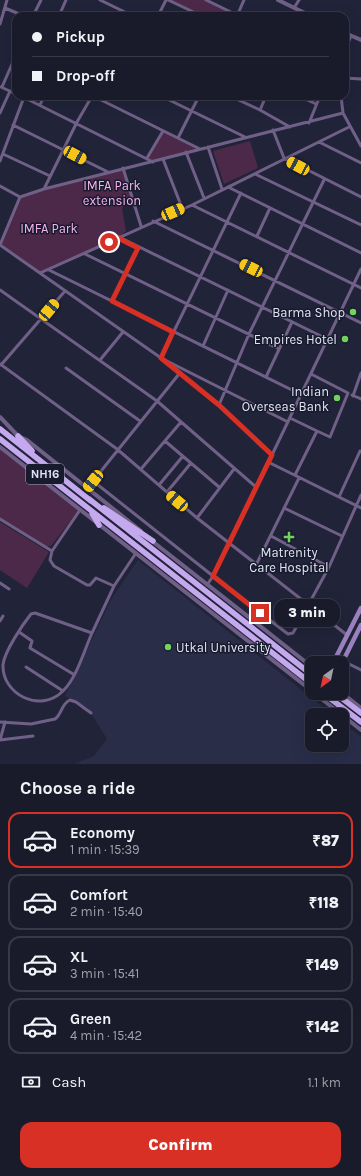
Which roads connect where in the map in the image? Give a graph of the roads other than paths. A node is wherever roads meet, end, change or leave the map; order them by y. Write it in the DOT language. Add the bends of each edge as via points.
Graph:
graph roads {
  1 [pos="7,0"];
  2 [pos="41,0"];
  3 [pos="100,0"];
  4 [pos="111,0"];
  5 [pos="167,0"];
  6 [pos="206,0"];
  7 [pos="244,0"];
  8 [pos="278,0"];
  9 [pos="299,0"];
  10 [pos="65,1"];
  11 [pos="109,4"];
  12 [pos="5,8"];
  13 [pos="294,8"];
  14 [pos="14,12"];
  15 [pos="35,12"];
  16 [pos="62,12"];
  17 [pos="124,12"];
  18 [pos="160,12"];
  19 [pos="193,12"];
  20 [pos="230,12"];
  21 [pos="240,12"];
  22 [pos="301,12"];
  23 [pos="0,24"];
  24 [pos="351,36"];
  25 [pos="361,40"];
  26 [pos="349,41"];
  27 [pos="12,64"];
  28 [pos="349,78"];
  29 [pos="361,79"];
  30 [pos="1,87"];
  31 [pos="10,91"];
  32 [pos="22,100"];
  33 [pos="31,100"];
  34 [pos="42,100"];
  35 [pos="90,100"];
  36 [pos="100,100"];
  37 [pos="168,100"];
  38 [pos="197,100"];
  39 [pos="239,100"];
  40 [pos="264,100"];
  41 [pos="308,100"];
  42 [pos="318,100"];
  43 [pos="341,100"];
  44 [pos="316,104"];
  45 [pos="40,105"];
  46 [pos="260,110"];
  47 [pos="191,111"];
  48 [pos="0,113"];
  49 [pos="343,113"];
  50 [pos="77,122"];
  51 [pos="309,123"];
  52 [pos="13,125"];
  53 [pos="290,127"];
  54 [pos="349,127"];
  55 [pos="273,130"];
  56 [pos="163,131"];
  57 [pos="245,137"];
  58 [pos="178,138"];
  59 [pos="319,142"];
  60 [pos="361,146"];
  61 [pos="208,147"];
  62 [pos="64,149"];
  63 [pos="200,149"];
  64 [pos="186,152"];
  65 [pos="3,154"];
  66 [pos="148,158"];
  67 [pos="163,158"];
  68 [pos="284,158"];
  69 [pos="0,161"];
  70 [pos="153,162"];
  71 [pos="361,163"];
  72 [pos="123,168"];
  73 [pos="108,172"];
  74 [pos="255,174"];
  75 [pos="50,176"];
  76 [pos="324,180"];
  77 [pos="0,186"];
  78 [pos="228,186"];
  79 [pos="44,189"];
  80 [pos="222,189"];
  81 [pos="241,193"];
  82 [pos="20,197"];
  83 [pos="361,197"];
  84 [pos="204,198"];
  85 [pos="314,203"];
  86 [pos="192,204"];
  87 [pos="182,208"];
  88 [pos="270,208"];
  89 [pos="153,221"];
  90 [pos="227,222"];
  91 [pos="303,224"];
  92 [pos="361,225"];
  93 [pos="141,226"];
  94 [pos="257,236"];
  95 [pos="118,238"];
  96 [pos="0,245"];
  97 [pos="138,248"];
  98 [pos="214,250"];
  99 [pos="290,253"];
  100 [pos="361,253"];
  101 [pos="85,254"];
  102 [pos="361,269"];
  103 [pos="49,270"];
  104 [pos="40,273"];
  105 [pos="125,274"];
  106 [pos="201,277"];
  107 [pos="276,280"];
  108 [pos="354,285"];
  109 [pos="361,288"];
  110 [pos="0,290"];
  111 [pos="228,290"];
  112 [pos="65,291"];
  113 [pos="112,301"];
  114 [pos="187,304"];
  115 [pos="263,307"];
  116 [pos="340,311"];
  117 [pos="216,318"];
  118 [pos="41,319"];
  119 [pos="292,322"];
  120 [pos="361,323"];
  121 [pos="123,332"];
  122 [pos="173,332"];
  123 [pos="249,334"];
  124 [pos="327,339"];
  125 [pos="203,346"];
  126 [pos="280,349"];
  127 [pos="161,358"];
  128 [pos="100,360"];
  129 [pos="237,362"];
  130 [pos="0,365"];
  131 [pos="66,368"];
  132 [pos="361,373"];
  133 [pos="179,374"];
  134 [pos="311,374"];
  135 [pos="266,377"];
  136 [pos="226,390"];
  137 [pos="348,393"];
  138 [pos="300,394"];
  139 [pos="353,396"];
  140 [pos="361,399"];
  141 [pos="157,401"];
  142 [pos="219,405"];
  143 [pos="0,417"];
  144 [pos="290,418"];
  145 [pos="140,421"];
  146 [pos="181,422"];
  147 [pos="288,422"];
  148 [pos="0,430"];
  149 [pos="317,431"];
  150 [pos="18,436"];
  151 [pos="0,439"];
  152 [pos="165,441"];
  153 [pos="0,447"];
  154 [pos="117,449"];
  155 [pos="360,451"];
  156 [pos="272,455"];
  157 [pos="183,456"];
  158 [pos="42,462"];
  159 [pos="268,462"];
  160 [pos="191,463"];
  161 [pos="141,469"];
  162 [pos="234,469"];
  163 [pos="295,475"];
  164 [pos="299,478"];
  165 [pos="93,481"];
  166 [pos="159,485"];
  167 [pos="220,487"];
  168 [pos="256,487"];
  169 [pos="87,488"];
  170 [pos="167,492"];
  171 [pos="361,495"];
  172 [pos="339,497"];
  173 [pos="89,499"];
  174 [pos="356,506"];
  175 [pos="284,508"];
  176 [pos="361,508"];
  177 [pos="90,509"];
  178 [pos="80,510"];
  179 [pos="197,518"];
  180 [pos="0,519"];
  181 [pos="99,525"];
  182 [pos="271,536"];
  183 [pos="342,536"];
  184 [pos="153,542"];
  185 [pos="229,543"];
  186 [pos="52,551"];
  187 [pos="136,553"];
  188 [pos="256,565"];
  189 [pos="329,567"];
  190 [pos="213,576"];
  191 [pos="0,583"];
  192 [pos="207,585"];
  193 [pos="114,586"];
  194 [pos="10,589"];
  195 [pos="309,605"];
  196 [pos="361,608"];
  197 [pos="3,616"];
  198 [pos="0,621"];
  199 [pos="360,628"];
  200 [pos="19,632"];
  201 [pos="92,633"];
  202 [pos="347,635"];
  203 [pos="336,656"];
  204 [pos="345,656"];
  205 [pos="305,662"];
  206 [pos="349,665"];
  207 [pos="26,667"];
  208 [pos="305,669"];
  209 [pos="361,670"];
  210 [pos="73,674"];
  211 [pos="305,678"];
  212 [pos="305,686"];
  213 [pos="63,691"];
  214 [pos="349,699"];
  215 [pos="327,700"];
  216 [pos="329,700"];
  217 [pos="344,700"];
  218 [pos="361,708"];
  219 [pos="91,713"];
  220 [pos="361,713"];
  221 [pos="0,722"];
  222 [pos="5,722"];
  223 [pos="361,722"];
  224 [pos="360,729"];
  225 [pos="33,736"];
  226 [pos="0,739"];
  1 -- 12 [label="street"];
  2 -- 15 [label="street"];
  3 -- 11 [label="street"];
  4 -- 11 [label="street"];
  5 -- 18 [label="street"];
  5 -- 19 [label="street"];
  6 -- 20 [label="street"];
  7 -- 21 [label="street"];
  8 -- 13 [label="street"];
  9 -- 13 [label="street"];
  10 -- 16 [label="street"];
  11 -- 17 [label="street"];
  12 -- 14 [label="street"];
  12 -- 23 [label="street"];
  13 -- 22 [label="street"];
  24 -- 25 [label="street"];
  24 -- 26 [label="street"];
  27 -- 30 [label="street"];
  28 -- 29 [label="street"];
  30 -- 31 [label="street"];
  31 -- 48 [label="street"];
  32 -- 52 [label="street"];
  33 -- 45 [label="street"];
  34 -- 45 [label="street"];
  35 -- 50 [label="street"];
  36 -- 56 [label="street"];
  37 -- 47 [label="street"];
  38 -- 47 [label="street"];
  39 -- 46 [label="street"];
  40 -- 46 [label="street"];
  41 -- 44 [label="street"];
  42 -- 44 [label="street"];
  43 -- 49 [label="street"];
  44 -- 51 [label="street"];
  45 -- 50 [label="street"];
  46 -- 53 [label="street"];
  47 -- 57 [label="street"];
  47 -- 58 [label="street"];
  49 -- 51 [label="street"];
  49 -- 54 [label="street"];
  50 -- 62 [label="street"];
  50 -- 66 [label="street"];
  51 -- 53 [label="street"];
  52 -- 62 [label="street"];
  52 -- 65 [label="street"];
  53 -- 55 [label="street"];
  54 -- 59 [label="street"];
  54 -- 60 [label="street"];
  55 -- 57 [label="street"];
  55 -- 68 [label="street"];
  56 -- 58 [label="street"];
  56 -- 66 [label="street"];
  57 -- 61 [label="street"];
  58 -- 63 [label="street"];
  59 -- 68 [label="street"];
  59 -- 71 [label="street"];
  61 -- 63 [label="street"];
  61 -- 80 [label="street"];
  62 -- 73 [label="street"];
  62 -- 75 [label="street"];
  63 -- 64 [label="street"];
  64 -- 67 [label="street"];
  64 -- 84 [label="street"];
  65 -- 69 [label="street"];
  65 -- 75 [label="street"];
  66 -- 70 [label="street"];
  67 -- 70 [label="street"];
  67 -- 87 [label="street"];
  68 -- 74 [label="street"];
  68 -- 76 [label="street"];
  70 -- 72 [label="street"];
  72 -- 73 [label="street"];
  72 -- 93 [label="street"];
  73 -- 79 [label="street"];
  74 -- 78 [label="street"];
  74 -- 85 [label="street"];
  75 -- 79 [label="street"];
  76 -- 83 [label="street"];
  76 -- 85 [label="street"];
  77 -- 82 [label="street"];
  78 -- 80 [label="street"];
  78 -- 81 [label="street"];
  79 -- 82 [label="street"];
  80 -- 84 [label="street"];
  81 -- 88 [label="street"];
  81 -- 90 [label="street"];
  82 -- 96 [label="street"];
  84 -- 86 [label="street"];
  85 -- 91 [label="street"];
  85 -- 92 [label="street"];
  86 -- 87 [label="street"];
  86 -- 90 [label="street"];
  87 -- 89 [label="street"];
  88 -- 91 [label="street"];
  88 -- 94 [label="street"];
  89 -- 93 [label="street"];
  89 -- 98 [label="street"];
  90 -- 94 [label="street"];
  90 -- 98 [label="street"];
  91 -- 99 [label="street"];
  91 -- 100 [label="street"];
  93 -- 95 [label="street"];
  94 -- 99 [label="street"];
  95 -- 97 [label="street"];
  95 -- 101 [label="street"];
  96 -- 104 [label="street"];
  97 -- 105 [label="street"];
  97 -- 106 [label="street"];
  98 -- 106 [label="street"];
  98 -- 107 [label="street"];
  99 -- 107 [label="street"];
  99 -- 108 [label="street"];
  101 -- 103 [label="street"];
  101 -- 105 [label="street"];
  102 -- 108 [label="street"];
  103 -- 104 [label="street"];
  103 -- 113 [label="street"];
  104 -- 112 [label="street"];
  105 -- 113 [label="street"];
  105 -- 114 [label="street"];
  106 -- 111 [label="street"];
  106 -- 114 [label="street"];
  107 -- 115 [label="street"];
  107 -- 116 [label="street"];
  108 -- 109 [label="street"];
  108 -- 116 [label="street"];
  110 -- 118 [label="street"];
  111 -- 115 [label="street"];
  111 -- 117 [label="street"];
  112 -- 118 [label="street"];
  112 -- 121 [label="street"];
  113 -- 122 [label="street"];
  114 -- 117 [label="street"];
  114 -- 122 [label="street"];
  115 -- 119 [label="street"];
  115 -- 123 [label="street"];
  116 -- 120 [label="street"];
  116 -- 124 [label="street"];
  117 -- 123 [label="street"];
  117 -- 125 [label="street"];
  118 -- 128 [label="street"];
  118 -- 130 [label="street"];
  119 -- 124 [label="street"];
  119 -- 126 [label="street"];
  121 -- 127 [label="street"];
  121 -- 128 [label="street"];
  122 -- 125 [label="street"];
  122 -- 127 [label="street"];
  123 -- 126 [label="street"];
  123 -- 129 [label="street"];
  124 -- 134 [label="street"];
  125 -- 129 [label="street"];
  126 -- 135 [label="street"];
  127 -- 133 [label="street"];
  127 -- 136 [label="street"];
  128 -- 141 [label="street"];
  129 -- 135 [label="street"];
  129 -- 136 [label="street"];
  130 -- 154 [label="street"];
  131 -- 145 [label="street"];
  132 -- 139 [label="street"];
  133 -- 141 [label="street"];
  133 -- 142 [label="street"];
  134 -- 137 [label="street"];
  134 -- 138 [label="street"];
  135 -- 138 [label="street"];
  136 -- 142 [label="street"];
  136 -- 147 [label="street"];
  137 -- 139 [label="street"];
  137 -- 149 [label="street" via="330,437"];
  138 -- 144 [label="street"];
  139 -- 140 [label="street"];
  141 -- 145 [label="street"];
  141 -- 146 [label="street"];
  142 -- 156 [label="street"];
  143 -- 150 [label="street"];
  144 -- 147 [label="street"];
  144 -- 149 [label="street"];
  145 -- 154 [label="street"];
  146 -- 152 [label="street"];
  146 -- 162 [label="street"];
  147 -- 156 [label="street"];
  148 -- 158 [label="highway, NH16"];
  149 -- 163 [label="street"];
  150 -- 158 [label="highway"];
  150 -- 169 [label="street" via="27,440"];
  151 -- 177 [label="highway, NH16"];
  152 -- 157 [label="street"];
  152 -- 161 [label="street"];
  153 -- 178 [label="street"];
  154 -- 161 [label="street"];
  154 -- 165 [label="street"];
  155 -- 172 [label="street"];
  156 -- 159 [label="street"];
  157 -- 160 [label="street"];
  157 -- 166 [label="street"];
  158 -- 173 [label="highway, NH16"];
  159 -- 163 [label="street"];
  159 -- 168 [label="street"];
  160 -- 167 [label="street"];
  160 -- 170 [label="street"];
  161 -- 166 [label="street"];
  162 -- 167 [label="street"];
  162 -- 168 [label="street"];
  163 -- 164 [label="street"];
  164 -- 172 [label="street"];
  164 -- 175 [label="street"];
  165 -- 169 [label="street"];
  165 -- 190 [label="street"];
  166 -- 170 [label="street"];
  167 -- 179 [label="street"];
  168 -- 185 [label="street"];
  169 -- 184 [label="street"];
  170 -- 179 [label="street"];
  171 -- 174 [label="street"];
  172 -- 174 [label="street"];
  173 -- 184 [label="highway" via="114,513"];
  173 -- 208 [label="highway, NH16"];
  174 -- 176 [label="street"];
  174 -- 183 [label="street"];
  175 -- 182 [label="street"];
  175 -- 183 [label="street"];
  177 -- 181 [label="highway"];
  177 -- 211 [label="highway, NH16"];
  178 -- 181 [label="street"];
  178 -- 186 [label="street"];
  179 -- 185 [label="street"];
  180 -- 186 [label="street"];
  181 -- 187 [label="street"];
  182 -- 188 [label="street"];
  182 -- 189 [label="street"];
  183 -- 189 [label="street"];
  184 -- 192 [label="street"];
  185 -- 188 [label="street"];
  185 -- 190 [label="street"];
  186 -- 193 [label="street" via="52,564 63,572 87,585 96,578"];
  187 -- 193 [label="street"];
  187 -- 212 [label="street"];
  188 -- 195 [label="street"];
  189 -- 195 [label="street"];
  190 -- 192 [label="street"];
  190 -- 195 [label="street" via="288,634 295,630"];
  191 -- 194 [label="street"];
  192 -- 205 [label="street"];
  193 -- 201 [label="street"];
  195 -- 202 [label="street"];
  196 -- 202 [label="main road"];
  197 -- 198 [label="street"];
  199 -- 204 [label="main road"];
  200 -- 201 [label="street" via="34,613"];
  200 -- 210 [label="street" via="32,641 30,648"];
  200 -- 213 [label="street" via="4,662 4,671 12,687 22,697 33,702 47,700"];
  201 -- 210 [label="street"];
  202 -- 203 [label="main road"];
  206 -- 209 [label="street"];
  207 -- 213 [label="street"];
  210 -- 213 [label="street"];
  214 -- 218 [label="street"];
  215 -- 224 [label="street"];
  216 -- 223 [label="highway"];
  217 -- 220 [label="highway"];
  219 -- 222 [label="street" via="70,700 64,704 56,719 31,724"];
  221 -- 222 [label="street"];
  222 -- 226 [label="street"];
  225 -- 226 [label="street"];
}
